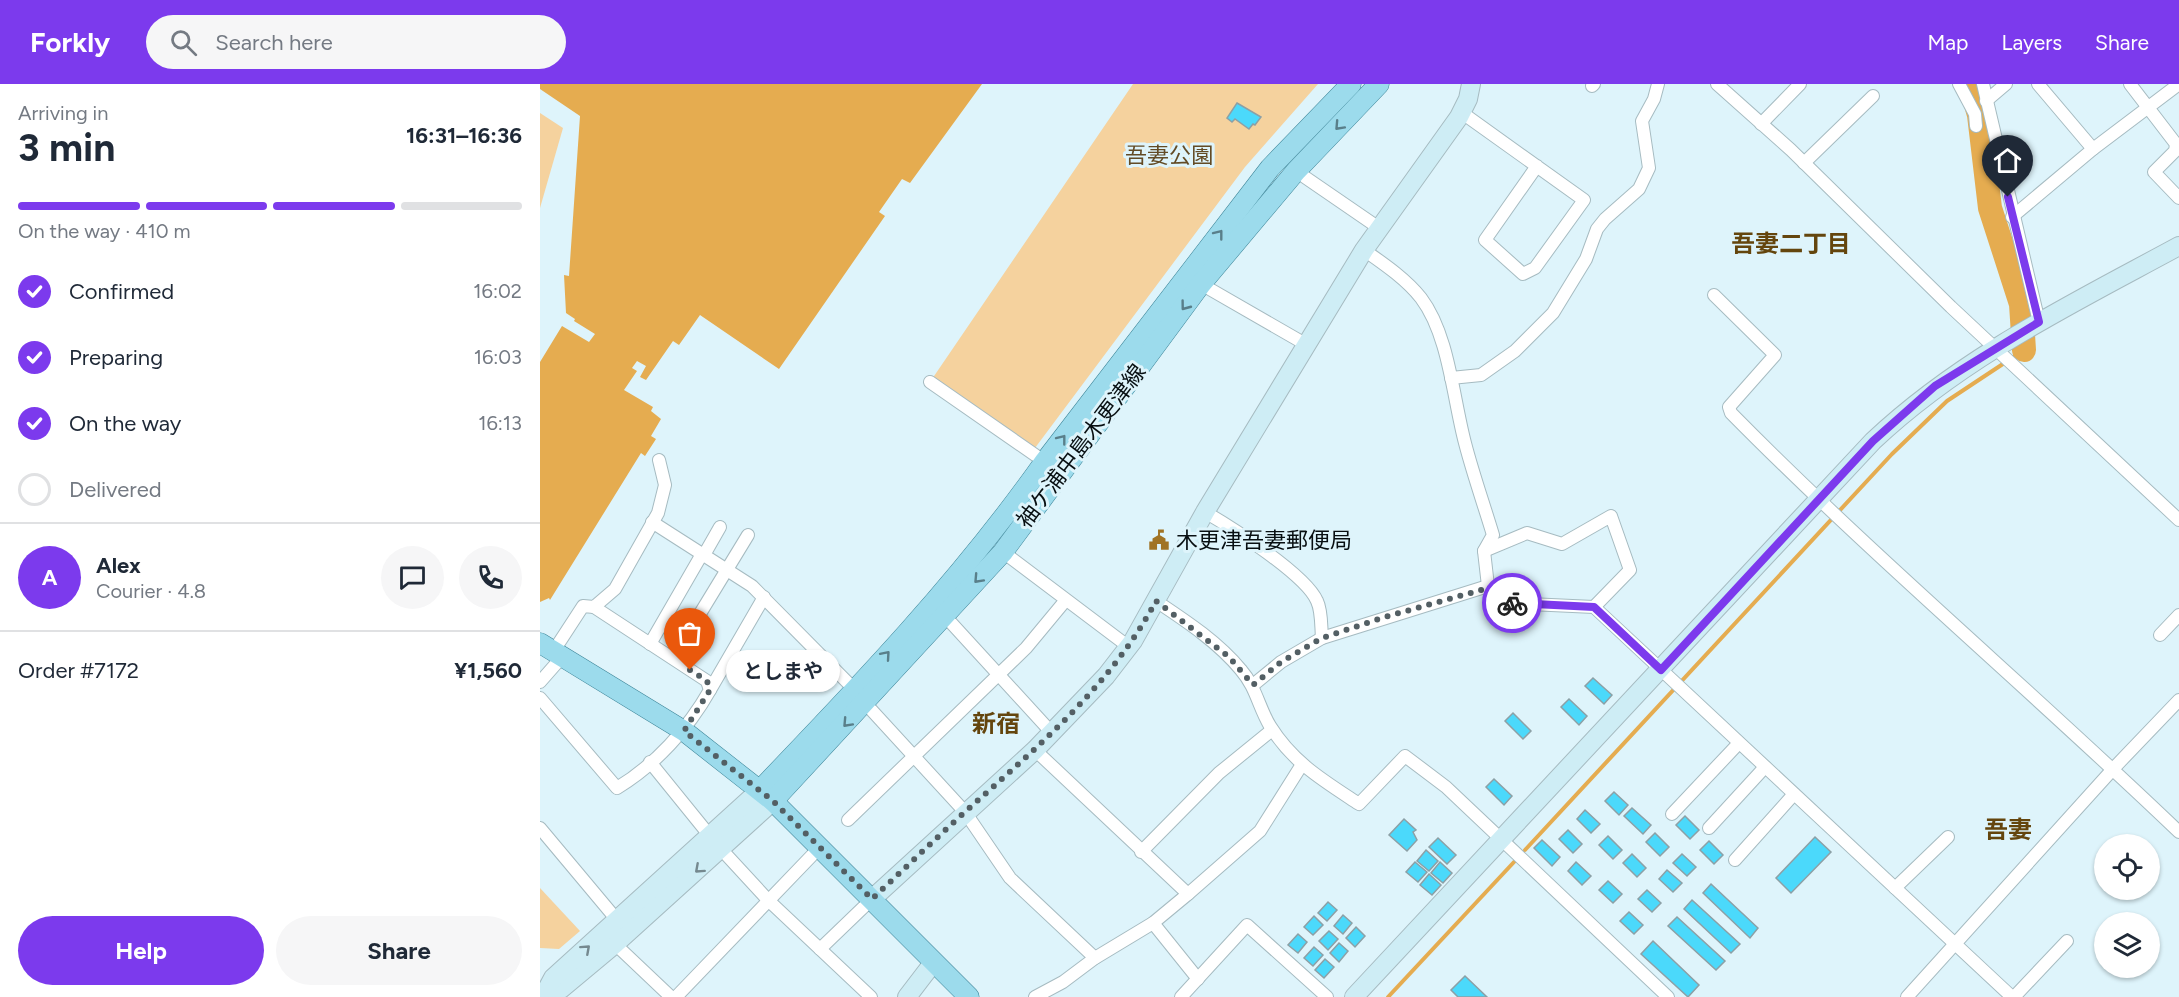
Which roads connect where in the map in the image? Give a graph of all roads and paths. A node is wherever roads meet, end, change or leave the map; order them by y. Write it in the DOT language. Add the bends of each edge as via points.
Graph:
graph roads {
  1 [pos="1351,84"];
  2 [pos="1379,84"];
  3 [pos="1471,84"];
  4 [pos="1658,84"];
  5 [pos="1716,84"];
  6 [pos="1800,84"];
  7 [pos="1959,84"];
  8 [pos="1983,84"];
  9 [pos="2006,84"];
  10 [pos="2038,84"];
  11 [pos="2130,84"];
  12 [pos="2179,84"];
  13 [pos="1873,96"];
  14 [pos="1986,101"];
  15 [pos="2148,107"];
  16 [pos="1461,112"];
  17 [pos="1761,124"];
  18 [pos="1976,126"];
  19 [pos="2093,149"];
  20 [pos="1804,163"];
  21 [pos="1537,166"];
  22 [pos="1296,171"];
  23 [pos="2179,198"];
  24 [pos="2012,217"];
  25 [pos="1379,228"];
  26 [pos="2179,246"];
  27 [pos="1365,250"];
  28 [pos="1201,284"];
  29 [pos="1714,295"];
  30 [pos="2039,322"];
  31 [pos="1307,345"];
  32 [pos="1996,348"];
  33 [pos="1451,378"];
  34 [pos="930,382"];
  35 [pos="659,460"];
  36 [pos="1045,461"];
  37 [pos="1061,472"];
  38 [pos="1820,499"];
  39 [pos="1205,512"];
  40 [pos="2179,520"];
  41 [pos="652,522"];
  42 [pos="720,527"];
  43 [pos="748,535"];
  44 [pos="1484,551"];
  45 [pos="1003,552"];
  46 [pos="703,555"];
  47 [pos="726,569"];
  48 [pos="1488,586"];
  49 [pos="764,597"];
  50 [pos="1065,600"];
  51 [pos="1156,601"];
  52 [pos="594,607"];
  53 [pos="1594,607"];
  54 [pos="944,615"];
  55 [pos="2179,615"];
  56 [pos="2160,635"];
  57 [pos="1322,638"];
  58 [pos="650,644"];
  59 [pos="1129,647"];
  60 [pos="552,651"];
  61 [pos="673,658"];
  62 [pos="1661,670"];
  63 [pos="998,675"];
  64 [pos="540,682"];
  65 [pos="1253,685"];
  66 [pos="710,690"];
  67 [pos="860,697"];
  68 [pos="540,698"];
  69 [pos="2179,700"];
  70 [pos="1272,730"];
  71 [pos="684,731"];
  72 [pos="1052,733"];
  73 [pos="1739,743"];
  74 [pos="1035,750"];
  75 [pos="914,756"];
  76 [pos="650,762"];
  77 [pos="1301,766"];
  78 [pos="1765,767"];
  79 [pos="2113,769"];
  80 [pos="1794,794"];
  81 [pos="767,796"];
  82 [pos="965,812"];
  83 [pos="1672,814"];
  84 [pos="848,820"];
  85 [pos="540,828"];
  86 [pos="1709,828"];
  87 [pos="2179,832"];
  88 [pos="1948,837"];
  89 [pos="1501,841"];
  90 [pos="716,843"];
  91 [pos="821,846"];
  92 [pos="1141,852"];
  93 [pos="1735,860"];
  94 [pos="1895,888"];
  95 [pos="1188,894"];
  96 [pos="872,899"];
  97 [pos="768,900"];
  98 [pos="617,920"];
  99 [pos="1153,923"];
  100 [pos="2067,941"];
  101 [pos="615,944"];
  102 [pos="1956,945"];
  103 [pos="820,949"];
  104 [pos="1095,957"];
  105 [pos="933,963"];
  106 [pos="1198,979"];
  107 [pos="542,991"];
  108 [pos="671,997"];
  109 [pos="676,997"];
  110 [pos="871,997"];
  111 [pos="907,997"];
  112 [pos="969,997"];
  113 [pos="1035,997"];
  114 [pos="1181,997"];
  115 [pos="1327,997"];
  116 [pos="1354,997"];
  117 [pos="1668,997"];
  118 [pos="1907,997"];
  119 [pos="2013,997"];
  36 -- 1 [label="main road, 袖ケ浦中島木更津線, one-way" via="1270,168"];
  2 -- 22 [label="main road, 袖ケ浦中島木更津線, one-way"];
  3 -- 16 [label="street"];
  4 -- 33 [label="street" via="1642,121 1649,168 1640,189 1597,229 1586,259 1553,313 1515,351 1481,375"];
  5 -- 17 [label="street"];
  6 -- 17 [label="street"];
  7 -- 18 [label="street" via="1975,114"];
  8 -- 14 [label="street"];
  9 -- 14 [label="street"];
  10 -- 19 [label="street"];
  11 -- 15 [label="street"];
  12 -- 15 [label="street"];
  13 -- 20 [label="street"];
  14 -- 24 [label="street"];
  15 -- 19 [label="street"];
  15 -- 23 [label="street" via="2176,144 2175,151 2154,172"];
  16 -- 21 [label="street"];
  16 -- 25 [label="street"];
  17 -- 20 [label="street"];
  19 -- 24 [label="street"];
  20 -- 32 [label="street"];
  21 -- 21 [label="street" via="1584,200 1535,268 1522,274 1485,240"];
  22 -- 25 [label="street"];
  22 -- 28 [label="main road, 袖ケ浦中島木更津線"];
  24 -- 30 [label="street"];
  25 -- 27 [label="street"];
  26 -- 30 [label="street"];
  27 -- 31 [label="street"];
  27 -- 33 [label="street" via="1421,298 1435,324"];
  28 -- 31 [label="street"];
  28 -- 37 [label="main road, 袖ケ浦中島木更津線, one-way"];
  29 -- 38 [label="street" via="1775,355 1729,406 1731,413"];
  30 -- 32 [label="street"];
  31 -- 39 [label="street"];
  32 -- 38 [label="street" via="1935,386 1905,411"];
  32 -- 40 [label="street"];
  33 -- 44 [label="street" via="1465,443 1493,535"];
  34 -- 36 [label="street"];
  35 -- 41 [label="street" via="664,497"];
  36 -- 37 [label="street"];
  67 -- 36 [label="main road, 袖ケ浦中島木更津線, one-way"];
  37 -- 45 [label="main road, 袖ケ浦中島木更津線"];
  38 -- 62 [label="street"];
  38 -- 79 [label="street"];
  39 -- 51 [label="street"];
  39 -- 57 [label="street" via="1235,529 1296,578 1317,601"];
  41 -- 46 [label="street"];
  41 -- 52 [label="street" via="615,589"];
  42 -- 46 [label="street"];
  43 -- 47 [label="street"];
  44 -- 48 [label="street"];
  44 -- 53 [label="street" via="1527,532 1562,544 1611,516 1630,570"];
  45 -- 50 [label="street"];
  45 -- 54 [label="main road, 袖ケ浦中島木更津線, one-way"];
  46 -- 47 [label="street"];
  46 -- 58 [label="street"];
  47 -- 49 [label="street"];
  47 -- 61 [label="street"];
  48 -- 53 [label="street" via="1507,603"];
  48 -- 57 [label="street"];
  49 -- 66 [label="street"];
  49 -- 67 [label="street"];
  50 -- 59 [label="street"];
  50 -- 63 [label="street"];
  51 -- 59 [label="street"];
  51 -- 65 [label="street" via="1229,657"];
  52 -- 58 [label="street"];
  52 -- 60 [label="street" via="583,606"];
  53 -- 62 [label="street"];
  54 -- 63 [label="street"];
  54 -- 67 [label="main road, 袖ケ浦中島木更津線"];
  55 -- 56 [label="street"];
  57 -- 65 [label="street" via="1281,662"];
  58 -- 61 [label="street"];
  59 -- 72 [label="street"];
  60 -- 64 [label="street"];
  60 -- 71 [label="main road"];
  61 -- 66 [label="street" via="707,681"];
  62 -- 73 [label="street"];
  62 -- 89 [label="street"];
  63 -- 72 [label="street"];
  63 -- 75 [label="street"];
  65 -- 70 [label="street"];
  66 -- 71 [label="street"];
  67 -- 75 [label="street"];
  67 -- 81 [label="main road, 袖ケ浦中島木更津線"];
  68 -- 76 [label="street" via="616,788"];
  69 -- 79 [label="street"];
  70 -- 77 [label="street"];
  70 -- 92 [label="street" via="1219,773"];
  71 -- 76 [label="street"];
  71 -- 81 [label="main road"];
  72 -- 74 [label="street"];
  73 -- 78 [label="street"];
  73 -- 83 [label="street"];
  74 -- 82 [label="street"];
  74 -- 92 [label="street"];
  75 -- 82 [label="street"];
  75 -- 84 [label="street"];
  76 -- 90 [label="street"];
  77 -- 89 [label="street" via="1359,804 1405,756 1446,787"];
  77 -- 95 [label="street" via="1260,831"];
  78 -- 80 [label="street"];
  78 -- 86 [label="street"];
  79 -- 87 [label="street"];
  79 -- 102 [label="street"];
  80 -- 93 [label="street"];
  80 -- 94 [label="street"];
  81 -- 90 [label="street"];
  81 -- 91 [label="main road"];
  82 -- 96 [label="street"];
  82 -- 104 [label="street" via="1010,878"];
  85 -- 98 [label="street"];
  88 -- 94 [label="street"];
  89 -- 116 [label="street"];
  89 -- 117 [label="street"];
  90 -- 97 [label="street"];
  90 -- 98 [label="street"];
  90 -- 101 [label="street, one-way"];
  91 -- 96 [label="main road"];
  91 -- 97 [label="street"];
  92 -- 95 [label="street"];
  94 -- 102 [label="street"];
  95 -- 99 [label="street"];
  96 -- 103 [label="street"];
  96 -- 105 [label="main road"];
  97 -- 103 [label="street"];
  97 -- 109 [label="street"];
  107 -- 98 [label="street, one-way"];
  99 -- 104 [label="street"];
  99 -- 106 [label="street"];
  100 -- 119 [label="street"];
  101 -- 107 [label="street" via="561,989"];
  101 -- 108 [label="street"];
  102 -- 118 [label="street"];
  102 -- 119 [label="street"];
  103 -- 110 [label="street"];
  104 -- 113 [label="street" via="1063,982"];
  105 -- 111 [label="street"];
  105 -- 112 [label="main road"];
  106 -- 114 [label="street"];
  106 -- 115 [label="street" via="1247,925"];
}
